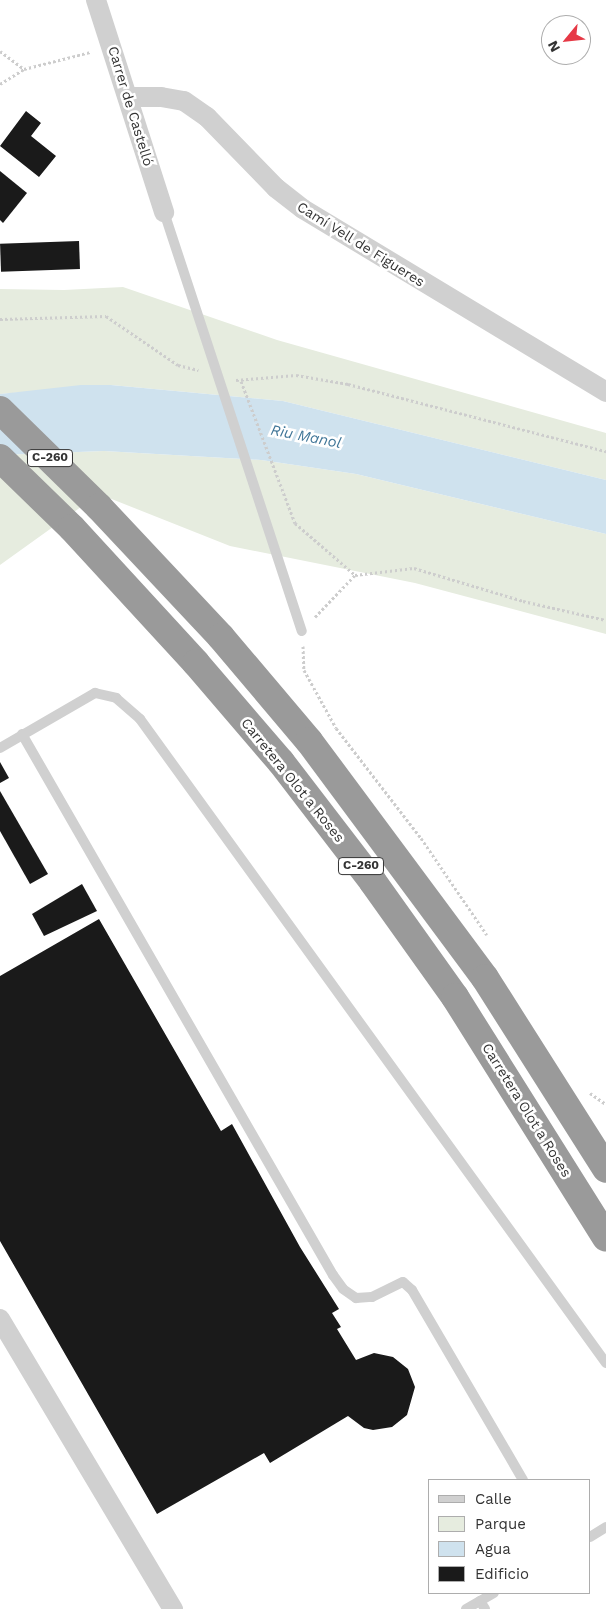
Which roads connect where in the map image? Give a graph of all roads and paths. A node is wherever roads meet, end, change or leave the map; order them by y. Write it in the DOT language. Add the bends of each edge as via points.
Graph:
graph roads {
  1 [pos="96,0"];
  2 [pos="112,47"];
  3 [pos="0,51"];
  4 [pos="24,68"];
  5 [pos="0,84"];
  6 [pos="128,97"];
  7 [pos="164,212"];
  8 [pos="0,319"];
  9 [pos="205,372"];
  10 [pos="232,379"];
  11 [pos="241,381"];
  12 [pos="606,392"];
  13 [pos="0,410"];
  14 [pos="606,451"];
  15 [pos="0,458"];
  16 [pos="355,576"];
  17 [pos="606,620"];
  18 [pos="302,631"];
  19 [pos="22,734"];
  20 [pos="0,748"];
  21 [pos="493,943"];
  22 [pos="585,1086"];
  23 [pos="606,1104"];
  24 [pos="606,1169"];
  25 [pos="606,1238"];
  26 [pos="0,1319"];
  27 [pos="606,1363"];
  28 [pos="522,1479"];
  29 [pos="606,1527"];
  30 [pos="591,1536"];
  31 [pos="493,1594"];
  32 [pos="483,1605"];
  33 [pos="173,1609"];
  34 [pos="466,1609"];
  1 -- 2 [label="street, Carrer de Castelló"];
  2 -- 4 [label="path"];
  2 -- 6 [label="street, Carrer de Castelló"];
  3 -- 4 [label="path"];
  4 -- 5 [label="path"];
  6 -- 7 [label="street, Carrer de Castelló"];
  6 -- 12 [label="street, Camí Vell de Figueres" via="184,101 207,117 276,188 303,209"];
  7 -- 18 [label="lane, bridge"];
  8 -- 9 [label="path" via="106,316 178,365"];
  10 -- 11 [label="path"];
  11 -- 14 [label="path" via="296,375 348,384"];
  11 -- 16 [label="path" via="296,522"];
  13 -- 24 [label="highway, C-260" via="99,506 221,637 309,741 485,978"];
  15 -- 25 [label="highway, Carretera Olot a Roses / C-260" via="72,528 196,663 281,762 373,882 460,1005"];
  16 -- 17 [label="path" via="414,568 524,601"];
  16 -- 18 [label="path"];
  18 -- 21 [label="path" via="304,670 336,728 421,838"];
  19 -- 20 [label="lane"];
  19 -- 27 [label="lane" via="95,693 116,698 140,719"];
  19 -- 28 [label="lane" via="333,1275 344,1290 356,1298 372,1297 403,1282 412,1290"];
  22 -- 23 [label="path"];
  26 -- 33 [label="street"];
  29 -- 30 [label="lane"];
  31 -- 32 [label="lane"];
  32 -- 34 [label="lane"];
}
